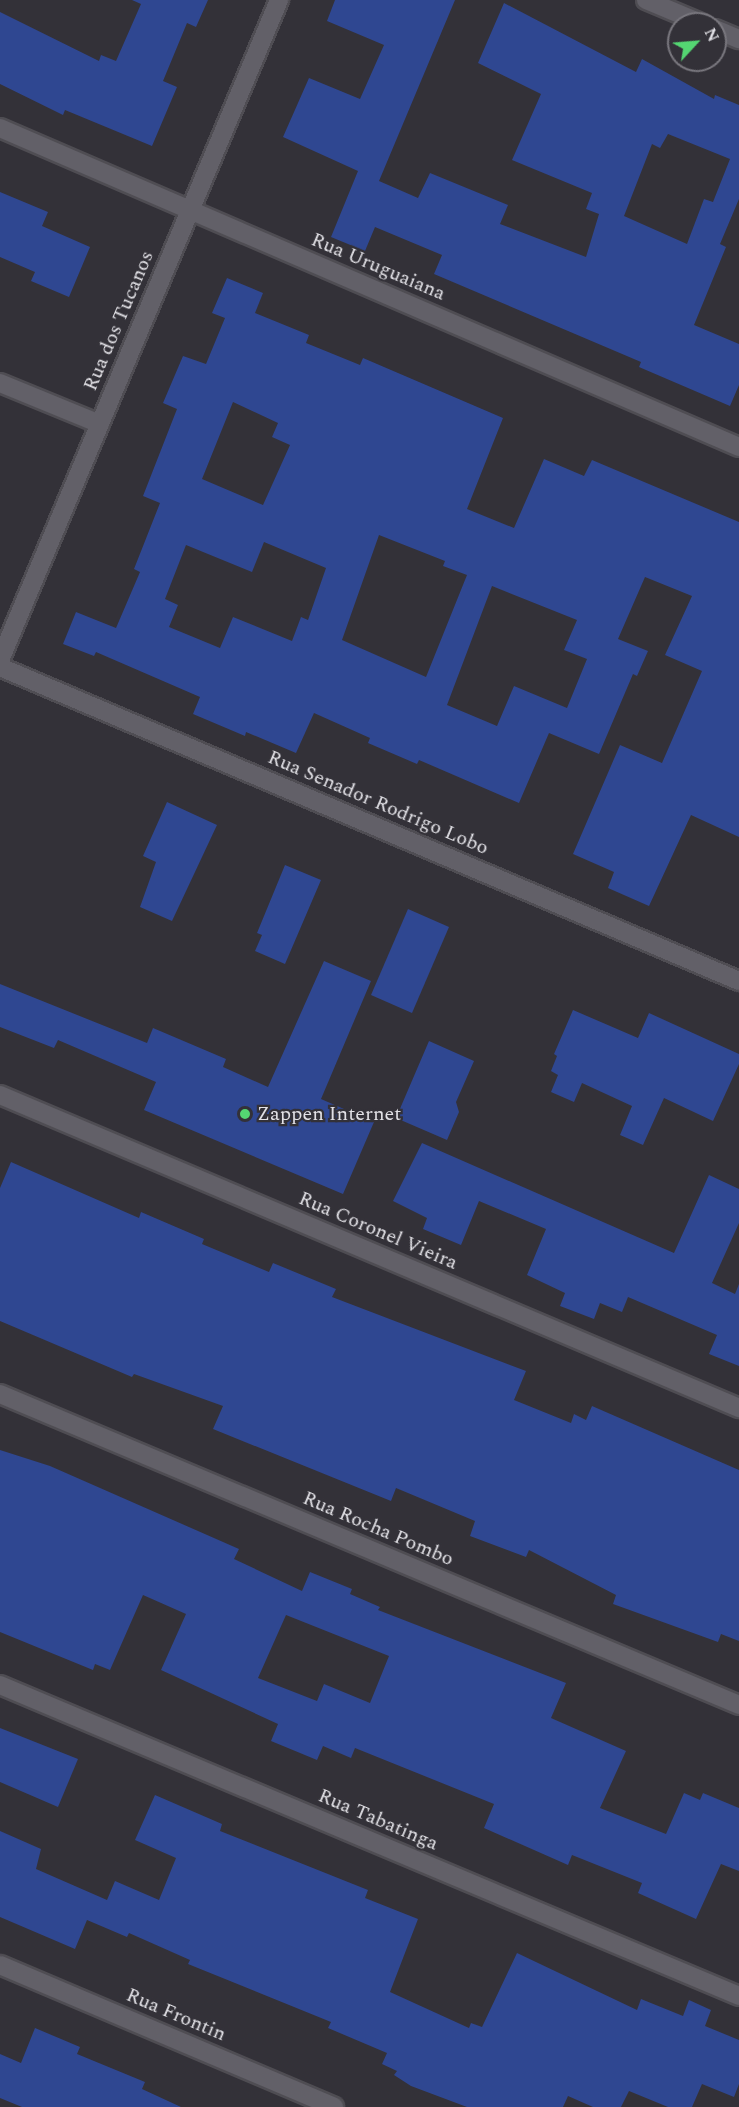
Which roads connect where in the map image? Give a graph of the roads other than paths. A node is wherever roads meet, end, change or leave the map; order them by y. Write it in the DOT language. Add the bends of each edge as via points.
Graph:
graph roads {
  1 [pos="279,0"];
  2 [pos="645,0"];
  3 [pos="674,12"];
  4 [pos="0,128"];
  5 [pos="190,210"];
  6 [pos="0,383"];
  7 [pos="100,424"];
  8 [pos="739,447"];
  9 [pos="0,660"];
  10 [pos="0,667"];
  11 [pos="739,981"];
  12 [pos="0,1095"];
  13 [pos="0,1394"];
  14 [pos="739,1408"];
  15 [pos="0,1685"];
  16 [pos="739,1705"];
  17 [pos="0,1965"];
  18 [pos="739,1996"];
  19 [pos="334,2107"];
  1 -- 5 [label="street, Rua dos Tucanos"];
  2 -- 3 [label="street"];
  4 -- 5 [label="street, Rua Uruguaiana"];
  5 -- 7 [label="street, Rua dos Tucanos"];
  5 -- 8 [label="street, Rua Uruguaiana"];
  6 -- 7 [label="street"];
  7 -- 9 [label="street, Rua dos Tucanos"];
  10 -- 11 [label="street, Rua Senador Rodrigo Lobo"];
  12 -- 14 [label="street, Rua Coronel Vieira"];
  13 -- 16 [label="street, Rua Rocha Pombo"];
  15 -- 18 [label="street, Rua Tabatinga"];
  17 -- 19 [label="street, Rua Frontin"];
}
